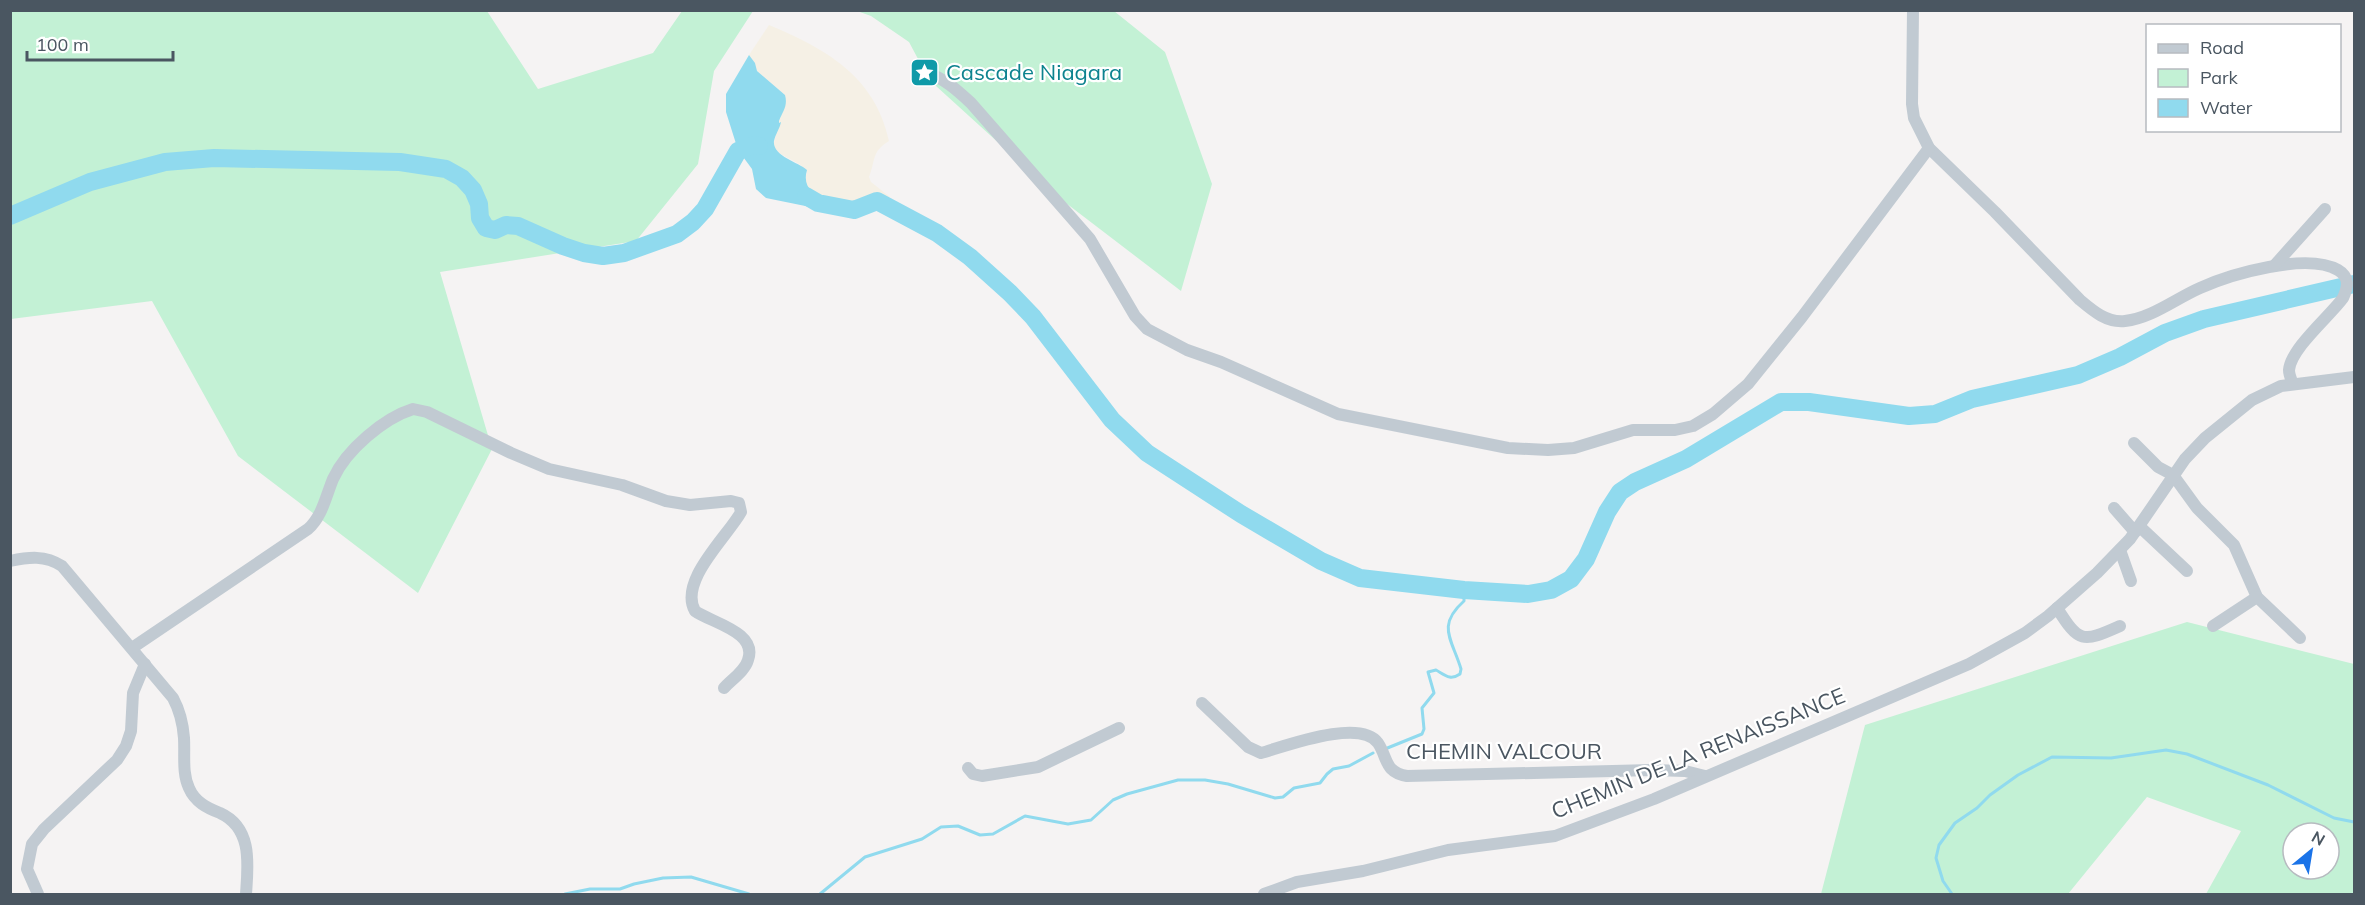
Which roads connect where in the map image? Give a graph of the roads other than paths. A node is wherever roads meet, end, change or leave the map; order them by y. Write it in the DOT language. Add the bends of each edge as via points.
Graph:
graph roads {
  1 [pos="1913,10"];
  2 [pos="925,72"];
  3 [pos="1929,148"];
  4 [pos="2325,209"];
  5 [pos="2274,266"];
  6 [pos="2355,377"];
  7 [pos="2293,384"];
  8 [pos="2134,443"];
  9 [pos="2173,475"];
  10 [pos="2114,508"];
  11 [pos="2137,529"];
  12 [pos="2120,550"];
  13 [pos="10,561"];
  14 [pos="2187,571"];
  15 [pos="2131,581"];
  16 [pos="2257,597"];
  17 [pos="2057,608"];
  18 [pos="2120,626"];
  19 [pos="2213,626"];
  20 [pos="2300,638"];
  21 [pos="132,648"];
  22 [pos="145,664"];
  23 [pos="724,688"];
  24 [pos="1202,703"];
  25 [pos="1119,728"];
  26 [pos="968,768"];
  27 [pos="1705,776"];
  28 [pos="38,894"];
  29 [pos="246,894"];
  30 [pos="1264,894"];
  1 -- 3 [label="street" via="1912,104 1914,118"];
  2 -- 3 [label="street" via="955,88 971,103 1090,239 1135,316 1147,329 1338,414 1508,448 1574,448 1633,430 1692,426 1713,414 1748,384"];
  3 -- 5 [label="street" via="2080,300 2109,320 2139,318 2227,277"];
  4 -- 5 [label="street"];
  5 -- 7 [label="street" via="2323,264 2338,270 2347,280 2343,298 2295,354 2289,368"];
  6 -- 7 [label="street, CHEMIN DE LA RENAISSANCE"];
  7 -- 9 [label="street, CHEMIN DE LA RENAISSANCE" via="2252,400 2205,438"];
  8 -- 9 [label="street"];
  9 -- 11 [label="street, CHEMIN DE LA RENAISSANCE"];
  9 -- 16 [label="street" via="2197,508 2238,551"];
  10 -- 11 [label="street"];
  11 -- 12 [label="street, CHEMIN DE LA RENAISSANCE"];
  11 -- 14 [label="street"];
  12 -- 15 [label="street"];
  12 -- 17 [label="street, CHEMIN DE LA RENAISSANCE"];
  13 -- 21 [label="street" via="38,557 57,563"];
  16 -- 19 [label="street"];
  16 -- 20 [label="street"];
  17 -- 18 [label="street" via="2072,632 2085,638"];
  17 -- 27 [label="street, CHEMIN DE LA RENAISSANCE" via="2019,637 1970,664"];
  21 -- 22 [label="street"];
  21 -- 23 [label="street" via="308,529 318,517 349,452 413,409 549,469 622,485 666,501 690,505 730,501 739,504 737,520 703,562 692,601 695,611 739,633 747,643 748,661"];
  22 -- 28 [label="street" via="133,693 126,746 117,760 32,844 27,869"];
  22 -- 29 [label="street" via="177,706 189,789 200,803 230,819 244,840 248,853"];
  24 -- 27 [label="street, CHEMIN VALCOUR" via="1248,747 1261,753 1327,735 1362,733 1377,742 1386,762 1398,774 1652,770"];
  25 -- 26 [label="street" via="1038,767 982,776"];
  27 -- 30 [label="street, CHEMIN DE LA RENAISSANCE" via="1555,836 1448,850 1363,871 1296,882"];
}
